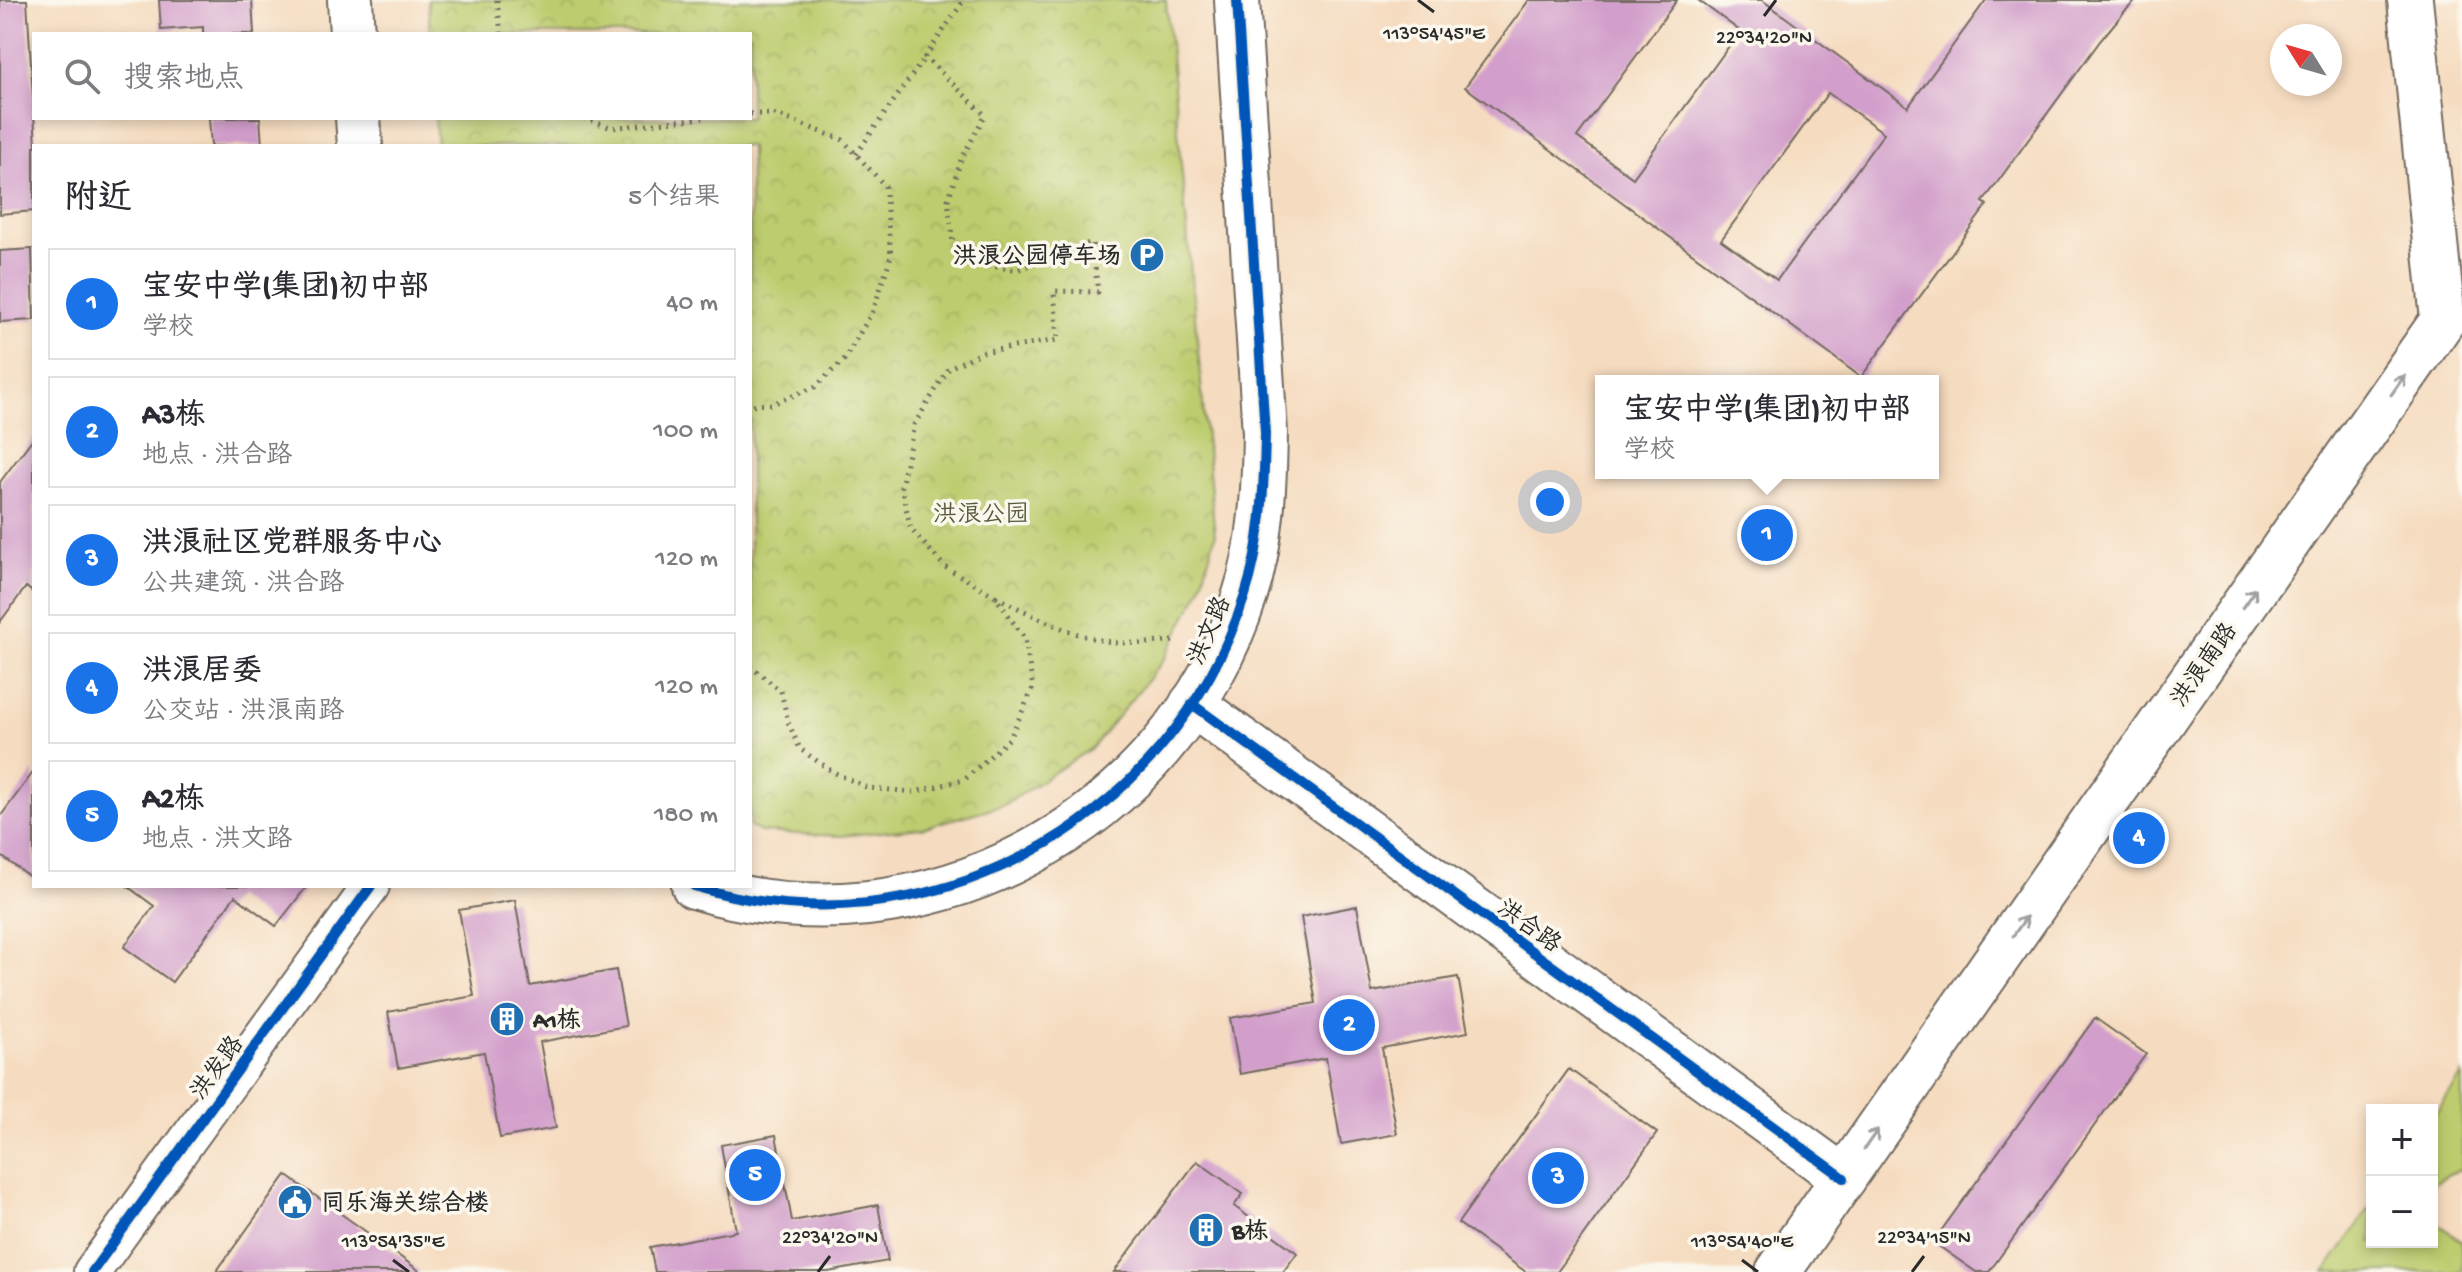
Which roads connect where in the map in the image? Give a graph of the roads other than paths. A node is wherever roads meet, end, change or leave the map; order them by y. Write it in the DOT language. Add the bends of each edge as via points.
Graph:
graph roads {
  1 [pos="350,0"];
  2 [pos="1237,0"];
  3 [pos="2410,0"];
  4 [pos="352,32"];
  5 [pos="358,120"];
  6 [pos="360,144"];
  7 [pos="1192,704"];
  8 [pos="370,888"];
  9 [pos="700,888"];
  10 [pos="1844,1178"];
  11 [pos="92,1272"];
  12 [pos="1778,1272"];
  1 -- 4 [label="street"];
  2 -- 7 [label="street, 洪文路" via="1265,433 1263,515 1246,595 1214,670"];
  10 -- 3 [label="street, 洪浪南路, one-way" via="2443,320"];
  5 -- 6 [label="street"];
  7 -- 9 [label="street, 洪文路" via="1169,739 1112,798 1046,846 972,880 893,901 811,906 731,898"];
  7 -- 10 [label="street, 洪合路"];
  8 -- 11 [label="street, 洪发路"];
  10 -- 12 [label="street, 洪浪南路"];
}
